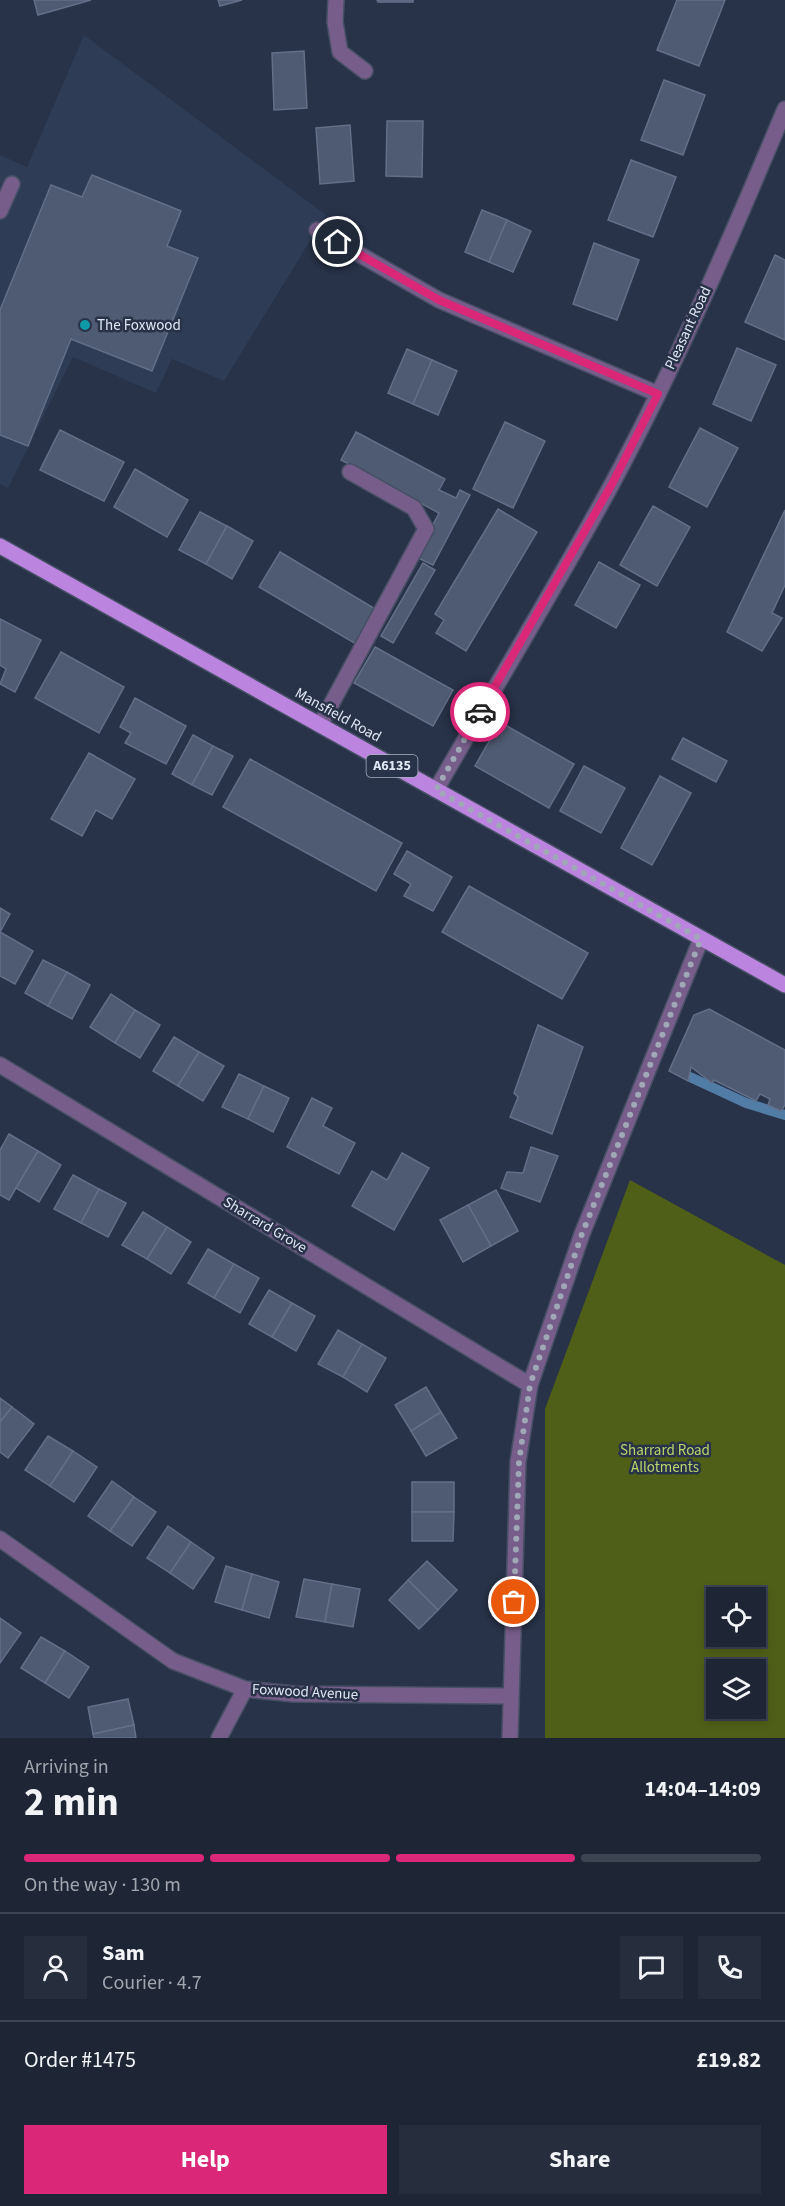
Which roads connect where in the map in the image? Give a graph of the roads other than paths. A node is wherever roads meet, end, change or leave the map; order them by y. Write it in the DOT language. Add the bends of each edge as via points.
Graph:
graph roads {
  1 [pos="336,0"];
  2 [pos="364,71"];
  3 [pos="785,109"];
  4 [pos="12,184"];
  5 [pos="0,211"];
  6 [pos="317,230"];
  7 [pos="658,394"];
  8 [pos="350,472"];
  9 [pos="0,546"];
  10 [pos="320,725"];
  11 [pos="436,790"];
  12 [pos="701,939"];
  13 [pos="785,985"];
  14 [pos="0,1065"];
  15 [pos="530,1385"];
  16 [pos="0,1539"];
  17 [pos="245,1689"];
  18 [pos="510,1696"];
  19 [pos="219,1738"];
  20 [pos="510,1738"];
  1 -- 2 [label="street" via="340,52"];
  3 -- 7 [label="street, Pleasant Road"];
  4 -- 5 [label="street"];
  6 -- 7 [label="street" via="439,300"];
  7 -- 11 [label="street, Pleasant Road" via="612,484"];
  8 -- 10 [label="street" via="414,508 426,529"];
  9 -- 10 [label="main road, Mansfield Road / A6135"];
  10 -- 11 [label="main road, Mansfield Road / A6135"];
  11 -- 12 [label="main road, Mansfield Road / A6135"];
  12 -- 13 [label="main road, Mansfield Road / A6135"];
  12 -- 15 [label="street" via="582,1234"];
  14 -- 15 [label="street, Sharrard Grove"];
  15 -- 18 [label="street" via="519,1462"];
  16 -- 17 [label="street, Foxwood Avenue" via="173,1661"];
  17 -- 18 [label="street, Foxwood Avenue" via="294,1694"];
  17 -- 19 [label="street"];
  18 -- 20 [label="street"];
}
